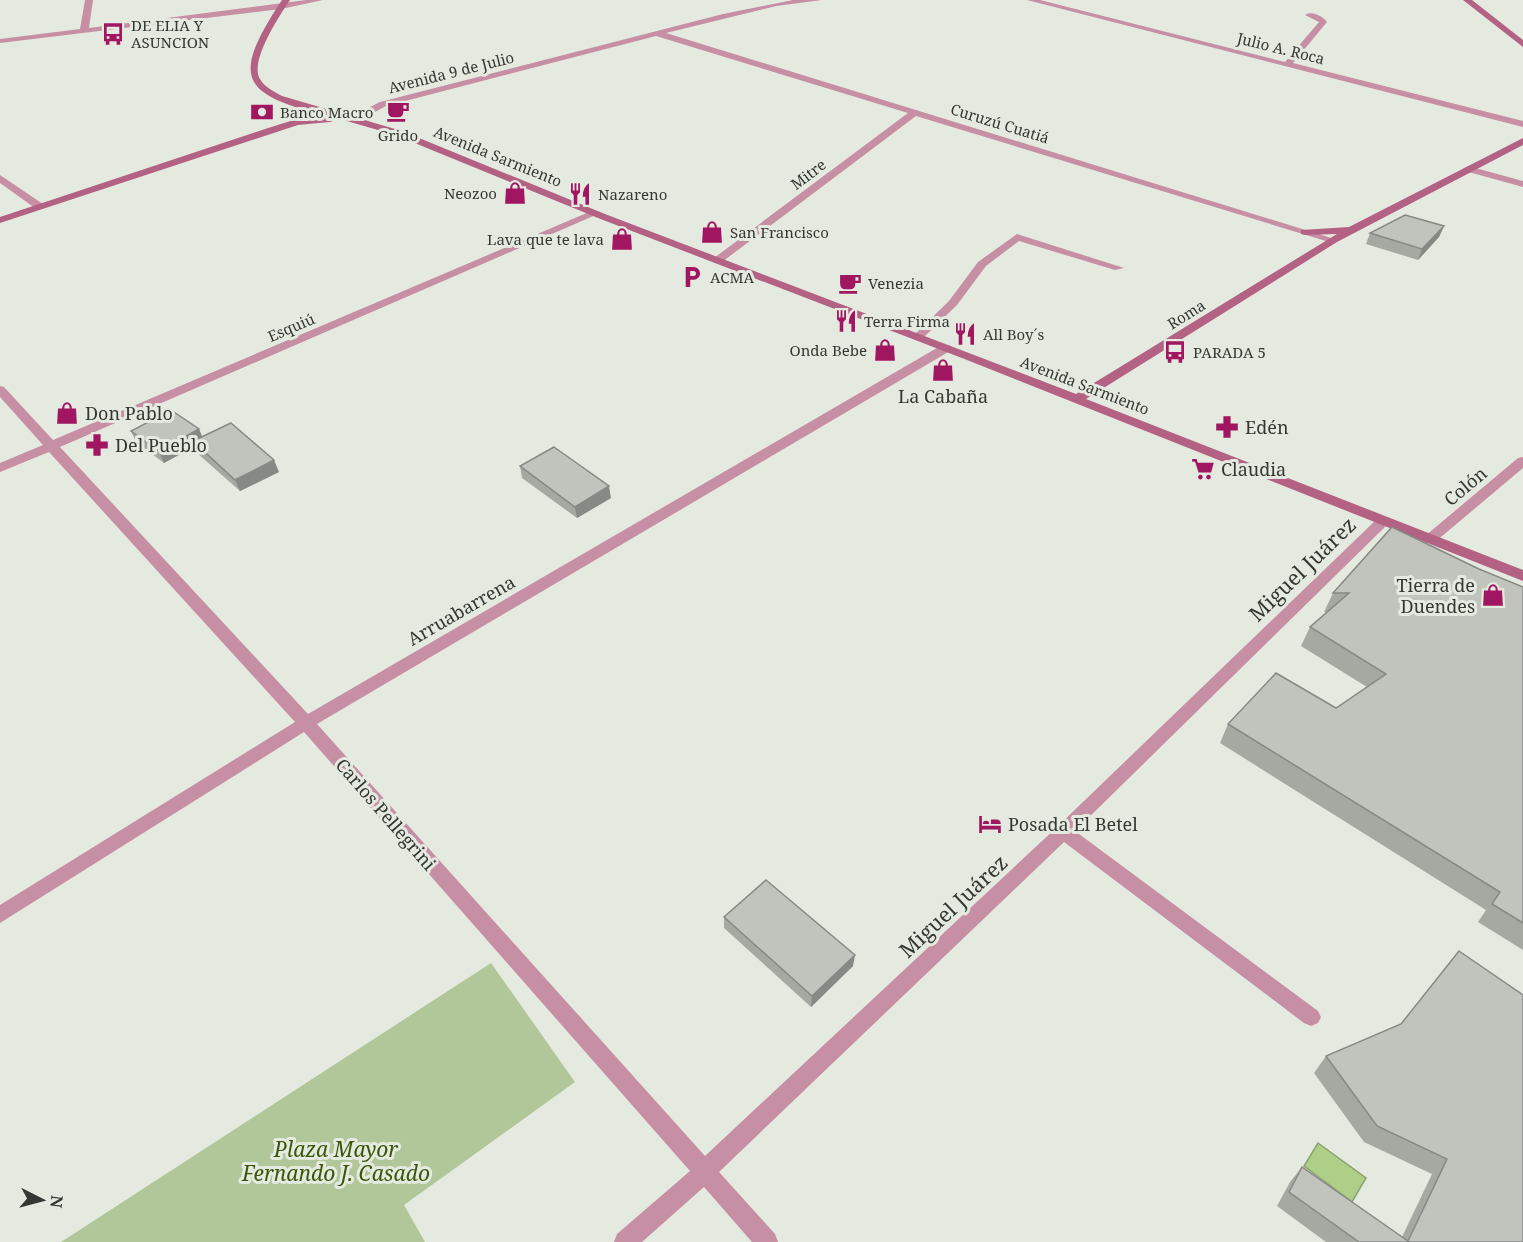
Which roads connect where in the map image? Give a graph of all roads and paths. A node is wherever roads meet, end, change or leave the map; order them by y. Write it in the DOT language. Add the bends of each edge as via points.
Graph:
graph roads {
  1 [pos="89,0"];
  2 [pos="292,0"];
  3 [pos="319,0"];
  4 [pos="818,0"];
  5 [pos="1031,0"];
  6 [pos="1467,0"];
  7 [pos="283,4"];
  8 [pos="1309,15"];
  9 [pos="84,31"];
  10 [pos="659,34"];
  11 [pos="0,41"];
  12 [pos="1523,44"];
  13 [pos="1287,65"];
  14 [pos="288,102"];
  15 [pos="915,112"];
  16 [pos="365,121"];
  17 [pos="1523,124"];
  18 [pos="271,130"];
  19 [pos="1523,141"];
  20 [pos="1468,170"];
  21 [pos="0,178"];
  22 [pos="1523,184"];
  23 [pos="39,207"];
  24 [pos="593,214"];
  25 [pos="0,220"];
  26 [pos="1354,229"];
  27 [pos="1305,232"];
  28 [pos="1333,240"];
  29 [pos="1310,254"];
  30 [pos="718,260"];
  31 [pos="1119,268"];
  32 [pos="918,337"];
  33 [pos="946,348"];
  34 [pos="0,390"];
  35 [pos="1077,399"];
  36 [pos="52,445"];
  37 [pos="1523,461"];
  38 [pos="0,468"];
  39 [pos="1383,521"];
  40 [pos="1430,539"];
  41 [pos="1523,576"];
  42 [pos="306,723"];
  43 [pos="1063,832"];
  44 [pos="0,915"];
  45 [pos="1311,1017"];
  46 [pos="703,1173"];
  47 [pos="625,1242"];
  48 [pos="767,1242"];
  1 -- 9 [label="street"];
  2 -- 7 [label="main road"];
  3 -- 7 [label="street"];
  4 -- 10 [label="street, Avenida 9 de Julio" via="758,7"];
  5 -- 13 [label="street, Julio A. Roca"];
  6 -- 12 [label="main road"];
  7 -- 9 [label="street"];
  7 -- 14 [label="main road" via="271,21 253,72 264,87"];
  8 -- 13 [label="street" via="1323,22"];
  9 -- 11 [label="street"];
  10 -- 15 [label="street, Curuzú Cuatiá"];
  10 -- 16 [label="street, Avenida 9 de Julio" via="383,104 369,111"];
  13 -- 17 [label="street, Julio A. Roca"];
  14 -- 16 [label="main road"];
  14 -- 18 [label="main road" via="289,116"];
  15 -- 27 [label="street, Curuzú Cuatiá"];
  15 -- 30 [label="street, Mitre"];
  16 -- 18 [label="main road" via="318,119"];
  16 -- 24 [label="main road, Avenida Sarmiento"];
  18 -- 23 [label="main road"];
  19 -- 20 [label="main road, Roma"];
  20 -- 22 [label="street"];
  20 -- 26 [label="main road, Roma"];
  21 -- 23 [label="street"];
  23 -- 25 [label="main road"];
  24 -- 30 [label="main road, Avenida Sarmiento"];
  24 -- 36 [label="street, Esquiú"];
  26 -- 27 [label="main road, Roma"];
  26 -- 28 [label="main road, Roma"];
  27 -- 28 [label="street, Curuzú Cuatiá"];
  27 -- 29 [label="main road" via="1312,240"];
  28 -- 29 [label="main road, Roma"];
  29 -- 35 [label="main road, Roma"];
  30 -- 32 [label="main road, Avenida Sarmiento"];
  31 -- 32 [label="street" via="1017,237 982,264 953,303"];
  32 -- 33 [label="main road, Avenida Sarmiento"];
  33 -- 35 [label="main road, Avenida Sarmiento"];
  33 -- 42 [label="street, Arruabarrena"];
  34 -- 36 [label="street, Carlos Pellegrini"];
  35 -- 39 [label="main road, Avenida Sarmiento"];
  36 -- 38 [label="street, Esquiú"];
  36 -- 42 [label="street, Carlos Pellegrini"];
  37 -- 40 [label="street, Colón"];
  39 -- 40 [label="main road, Avenida Sarmiento"];
  39 -- 43 [label="street, Miguel Juárez"];
  40 -- 41 [label="main road, Avenida Sarmiento"];
  42 -- 44 [label="street, Arruabarrena"];
  42 -- 46 [label="street, Carlos Pellegrini"];
  43 -- 45 [label="street"];
  43 -- 46 [label="street, Miguel Juárez"];
  46 -- 47 [label="street, Miguel Juárez"];
  46 -- 48 [label="street, Carlos Pellegrini"];
}
